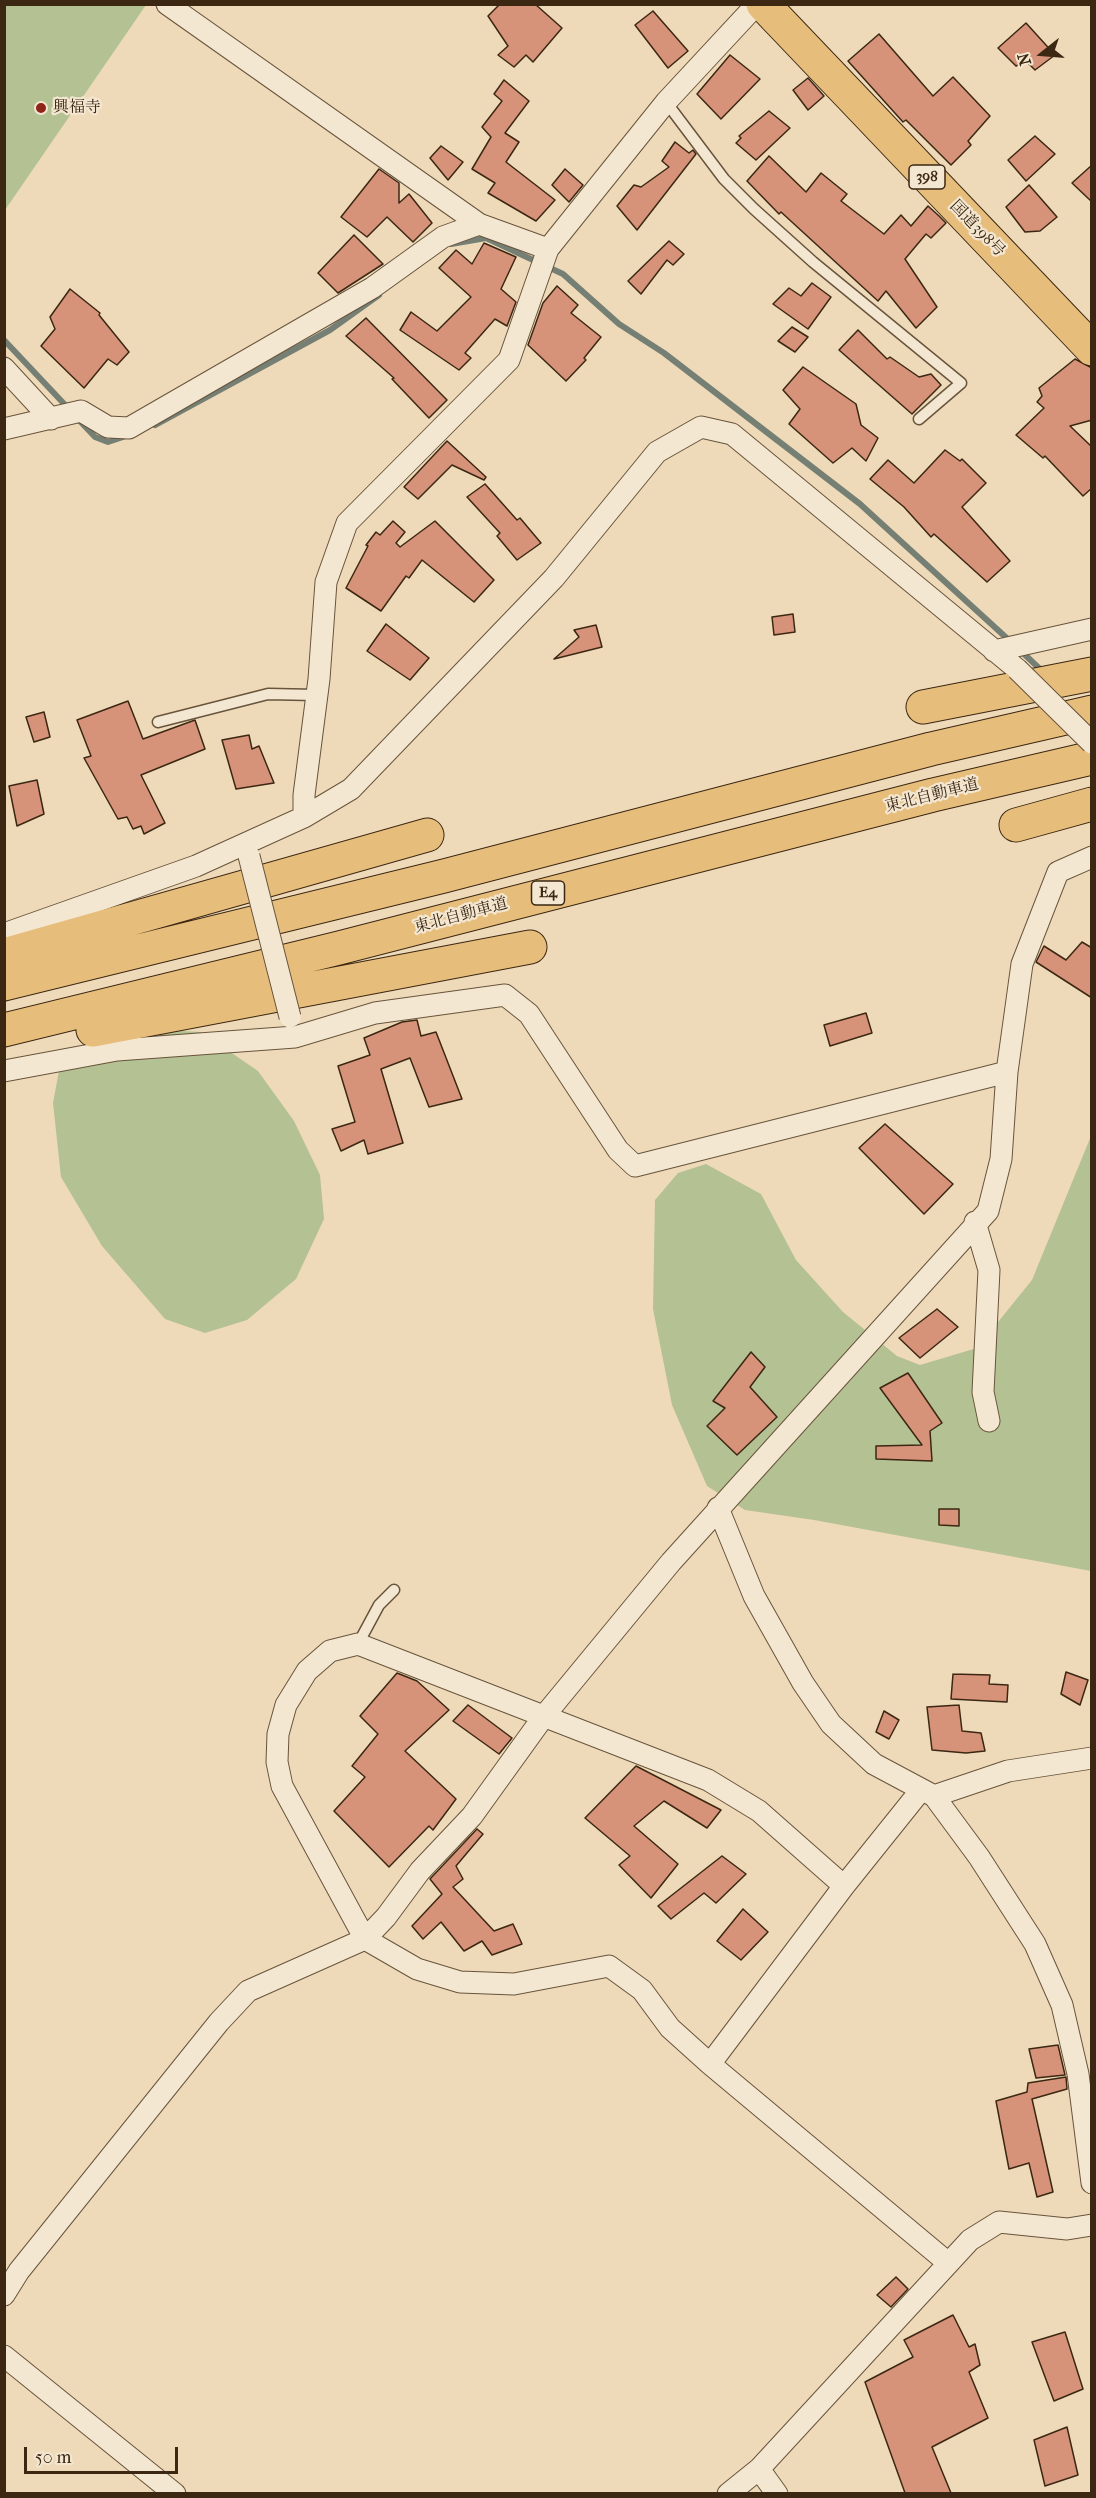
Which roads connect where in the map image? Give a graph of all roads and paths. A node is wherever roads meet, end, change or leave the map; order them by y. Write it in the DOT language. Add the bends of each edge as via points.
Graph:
graph roads {
  1 [pos="167,4"];
  2 [pos="758,4"];
  3 [pos="764,4"];
  4 [pos="666,102"];
  5 [pos="479,224"];
  6 [pos="547,250"];
  7 [pos="1092,349"];
  8 [pos="4,368"];
  9 [pos="64,416"];
  10 [pos="919,419"];
  11 [pos="4,429"];
  12 [pos="1092,629"];
  13 [pos="994,651"];
  14 [pos="1092,674"];
  15 [pos="316,694"];
  16 [pos="923,707"];
  17 [pos="1092,712"];
  18 [pos="158,722"];
  19 [pos="1092,743"];
  20 [pos="1092,758"];
  21 [pos="1092,804"];
  22 [pos="304,817"];
  23 [pos="1016,825"];
  24 [pos="427,835"];
  25 [pos="247,849"];
  26 [pos="1092,857"];
  27 [pos="4,934"];
  28 [pos="530,947"];
  29 [pos="4,955"];
  30 [pos="4,984"];
  31 [pos="293,1027"];
  32 [pos="4,1030"];
  33 [pos="4,1045"];
  34 [pos="4,1071"];
  35 [pos="1007,1072"];
  36 [pos="975,1221"];
  37 [pos="989,1421"];
  38 [pos="718,1508"];
  39 [pos="394,1590"];
  40 [pos="358,1644"];
  41 [pos="544,1716"];
  42 [pos="1092,1758"];
  43 [pos="927,1793"];
  44 [pos="844,1886"];
  45 [pos="365,1939"];
  46 [pos="710,2064"];
  47 [pos="1092,2183"];
  48 [pos="1092,2225"];
  49 [pos="947,2262"];
  50 [pos="4,2295"];
  51 [pos="4,2356"];
  52 [pos="759,2469"];
  53 [pos="175,2493"];
  54 [pos="728,2493"];
  55 [pos="777,2493"];
  1 -- 5 [label="street"];
  2 -- 4 [label="street"];
  3 -- 7 [label="highway, 国道398号 / 398"];
  4 -- 6 [label="street"];
  4 -- 10 [label="lane" via="724,178 754,209 961,383"];
  5 -- 6 [label="street"];
  5 -- 9 [label="street" via="443,237 372,288 129,428"];
  6 -- 15 [label="street" via="508,360 347,523 326,582"];
  8 -- 9 [label="street"];
  9 -- 11 [label="street"];
  12 -- 13 [label="street"];
  13 -- 19 [label="street, bridge"];
  13 -- 22 [label="street" via="732,434 701,427 657,452 554,578 387,753 351,789"];
  14 -- 16 [label="highway"];
  15 -- 18 [label="lane" via="268,694"];
  15 -- 22 [label="street"];
  17 -- 30 [label="highway" via="931,749 444,876"];
  20 -- 32 [label="highway, 東北自動車道 / E4"];
  21 -- 23 [label="highway"];
  22 -- 25 [label="street"];
  24 -- 29 [label="highway"];
  25 -- 27 [label="street"];
  25 -- 31 [label="street, bridge"];
  26 -- 35 [label="street" via="1058,872 1022,964"];
  28 -- 33 [label="highway"];
  31 -- 34 [label="street" via="117,1050"];
  31 -- 35 [label="street" via="505,995 529,1014 618,1150 635,1166"];
  35 -- 36 [label="street" via="1001,1159 988,1211"];
  36 -- 37 [label="street" via="989,1270 982,1392"];
  36 -- 38 [label="street"];
  38 -- 41 [label="street"];
  38 -- 43 [label="street" via="754,1596 831,1724 874,1764"];
  39 -- 40 [label="lane" via="379,1605"];
  40 -- 41 [label="street"];
  40 -- 45 [label="street" via="330,1651 307,1671 286,1706 278,1734 277,1762 282,1786"];
  41 -- 44 [label="street" via="708,1780 759,1811"];
  41 -- 45 [label="street" via="472,1816 420,1871"];
  42 -- 43 [label="street" via="1008,1771"];
  43 -- 44 [label="street"];
  43 -- 47 [label="street" via="979,1857 1035,1944 1062,2005 1078,2074"];
  44 -- 46 [label="street"];
  45 -- 46 [label="street" via="417,1969 460,1982 514,1984 609,1966 642,1990 670,2028"];
  45 -- 50 [label="street" via="248,1991 19,2271"];
  46 -- 49 [label="street"];
  48 -- 49 [label="street" via="1067,2229 999,2222 970,2240"];
  49 -- 52 [label="street"];
  51 -- 53 [label="street"];
  52 -- 54 [label="street"];
  52 -- 55 [label="street"];
}
